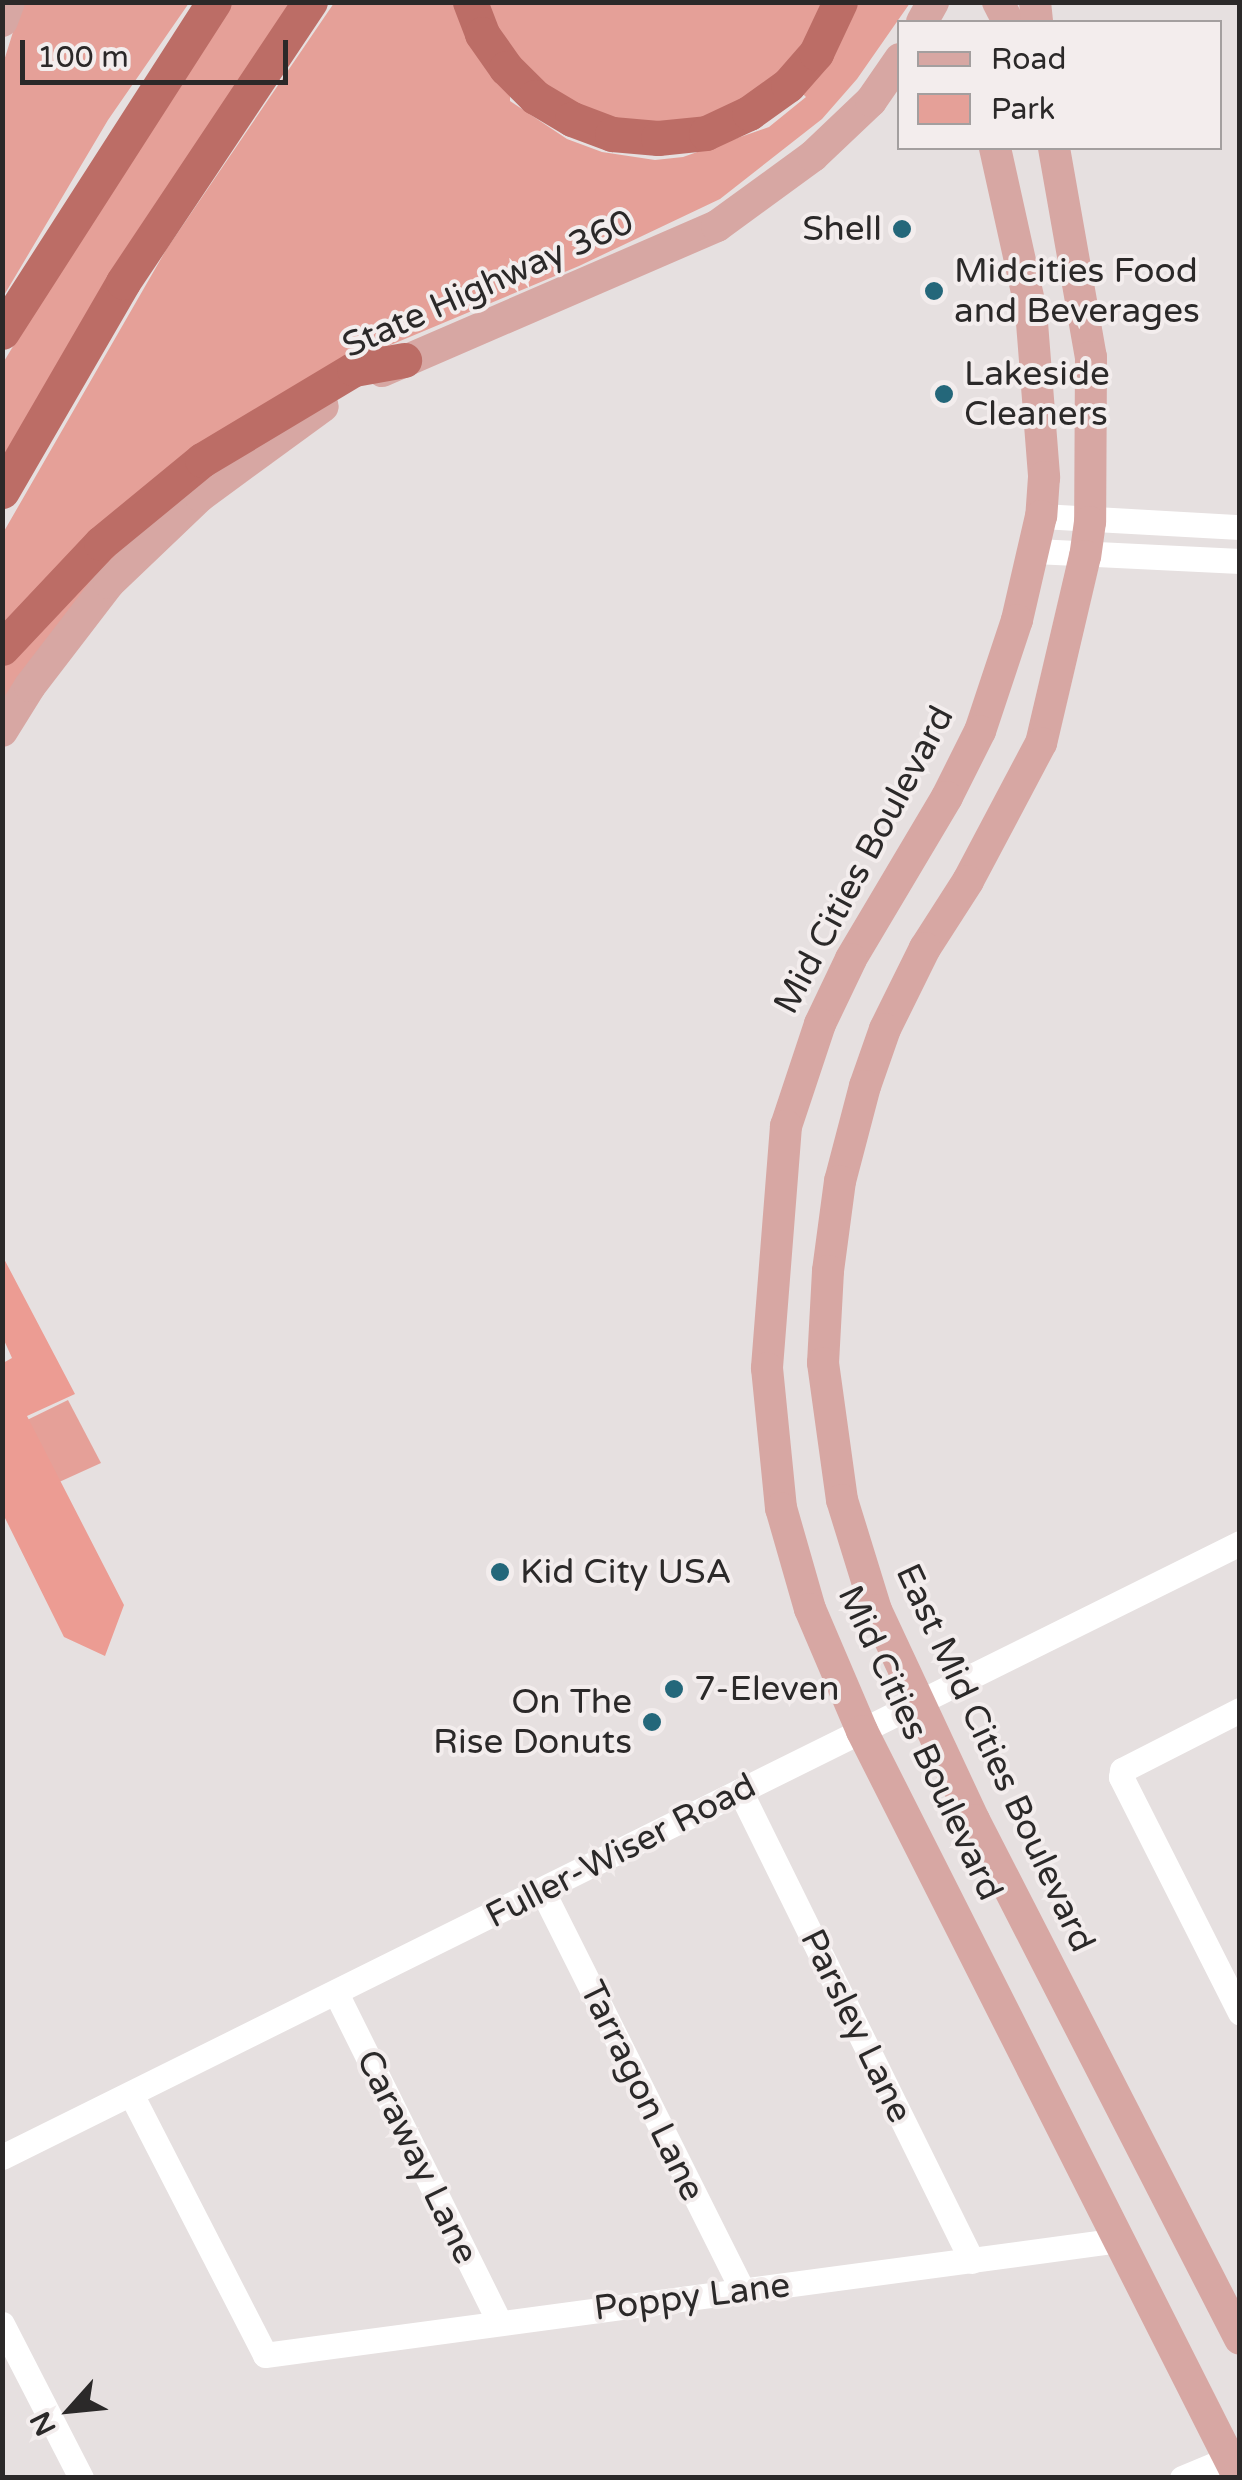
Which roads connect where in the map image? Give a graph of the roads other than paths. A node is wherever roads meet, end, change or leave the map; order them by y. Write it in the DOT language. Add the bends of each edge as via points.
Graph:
graph roads {
  1 [pos="9,2"];
  2 [pos="214,2"];
  3 [pos="310,2"];
  4 [pos="470,2"];
  5 [pos="840,2"];
  6 [pos="2,21"];
  7 [pos="897,68"];
  8 [pos="886,96"];
  9 [pos="996,150"];
  10 [pos="1054,150"];
  11 [pos="2,332"];
  12 [pos="404,360"];
  13 [pos="2,491"];
  14 [pos="1041,516"];
  15 [pos="1090,522"];
  16 [pos="1240,527"];
  17 [pos="1034,551"];
  18 [pos="1085,556"];
  19 [pos="1240,561"];
  20 [pos="2,648"];
  21 [pos="2,730"];
  22 [pos="1240,1543"];
  23 [pos="917,1703"];
  24 [pos="1240,1710"];
  25 [pos="862,1730"];
  26 [pos="740,1791"];
  27 [pos="542,1890"];
  28 [pos="336,1993"];
  29 [pos="1240,2012"];
  30 [pos="130,2094"];
  31 [pos="2,2157"];
  32 [pos="1120,2240"];
  33 [pos="972,2261"];
  34 [pos="742,2291"];
  35 [pos="499,2321"];
  36 [pos="2,2324"];
  37 [pos="1240,2339"];
  38 [pos="1236,2463"];
  39 [pos="81,2478"];
  40 [pos="1182,2478"];
  1 -- 6 [label="main road"];
  2 -- 11 [label="highway"];
  3 -- 13 [label="highway" via="123,282"];
  4 -- 5 [label="highway" via="490,46 535,98 612,134 658,138 706,133 788,85 816,53"];
  7 -- 8 [label="main road, State Highway 360"];
  8 -- 12 [label="main road, State Highway 360" via="717,226"];
  9 -- 14 [label="main road, Mid Cities Boulevard" via="1031,310"];
  10 -- 15 [label="main road, East Mid Cities Boulevard" via="1091,357"];
  12 -- 20 [label="highway" via="354,369 202,460 101,542"];
  12 -- 21 [label="main road, State Highway 360" via="306,416 152,540 65,638"];
  14 -- 15 [label="street"];
  14 -- 17 [label="main road, Mid Cities Boulevard"];
  15 -- 16 [label="street"];
  15 -- 18 [label="main road, East Mid Cities Boulevard"];
  17 -- 18 [label="street"];
  17 -- 25 [label="main road, Mid Cities Boulevard" via="980,731 851,958 820,1024 786,1126 766,1368 781,1508 810,1609"];
  18 -- 19 [label="street"];
  18 -- 23 [label="main road, East Mid Cities Boulevard" via="1041,742 885,1029 840,1181 824,1363 842,1500 876,1610"];
  22 -- 23 [label="street, Fuller-Wiser Road"];
  23 -- 25 [label="street, Fuller-Wiser Road"];
  23 -- 37 [label="main road, East Mid Cities Boulevard"];
  24 -- 29 [label="street" via="1122,1770 1121,1777"];
  25 -- 26 [label="street, Fuller-Wiser Road"];
  25 -- 32 [label="main road, Mid Cities Boulevard"];
  26 -- 27 [label="street, Fuller-Wiser Road"];
  26 -- 33 [label="street, Parsley Lane"];
  27 -- 28 [label="street, Fuller-Wiser Road"];
  27 -- 34 [label="street, Tarragon Lane"];
  28 -- 30 [label="street, Fuller-Wiser Road"];
  28 -- 35 [label="street, Caraway Lane"];
  30 -- 31 [label="street, Fuller-Wiser Road"];
  30 -- 35 [label="street, Poppy Lane" via="265,2355"];
  32 -- 33 [label="street, Poppy Lane"];
  32 -- 38 [label="main road, Mid Cities Boulevard"];
  33 -- 34 [label="street, Poppy Lane"];
  34 -- 35 [label="street, Poppy Lane"];
  36 -- 39 [label="street"];
  38 -- 40 [label="street"];
}
